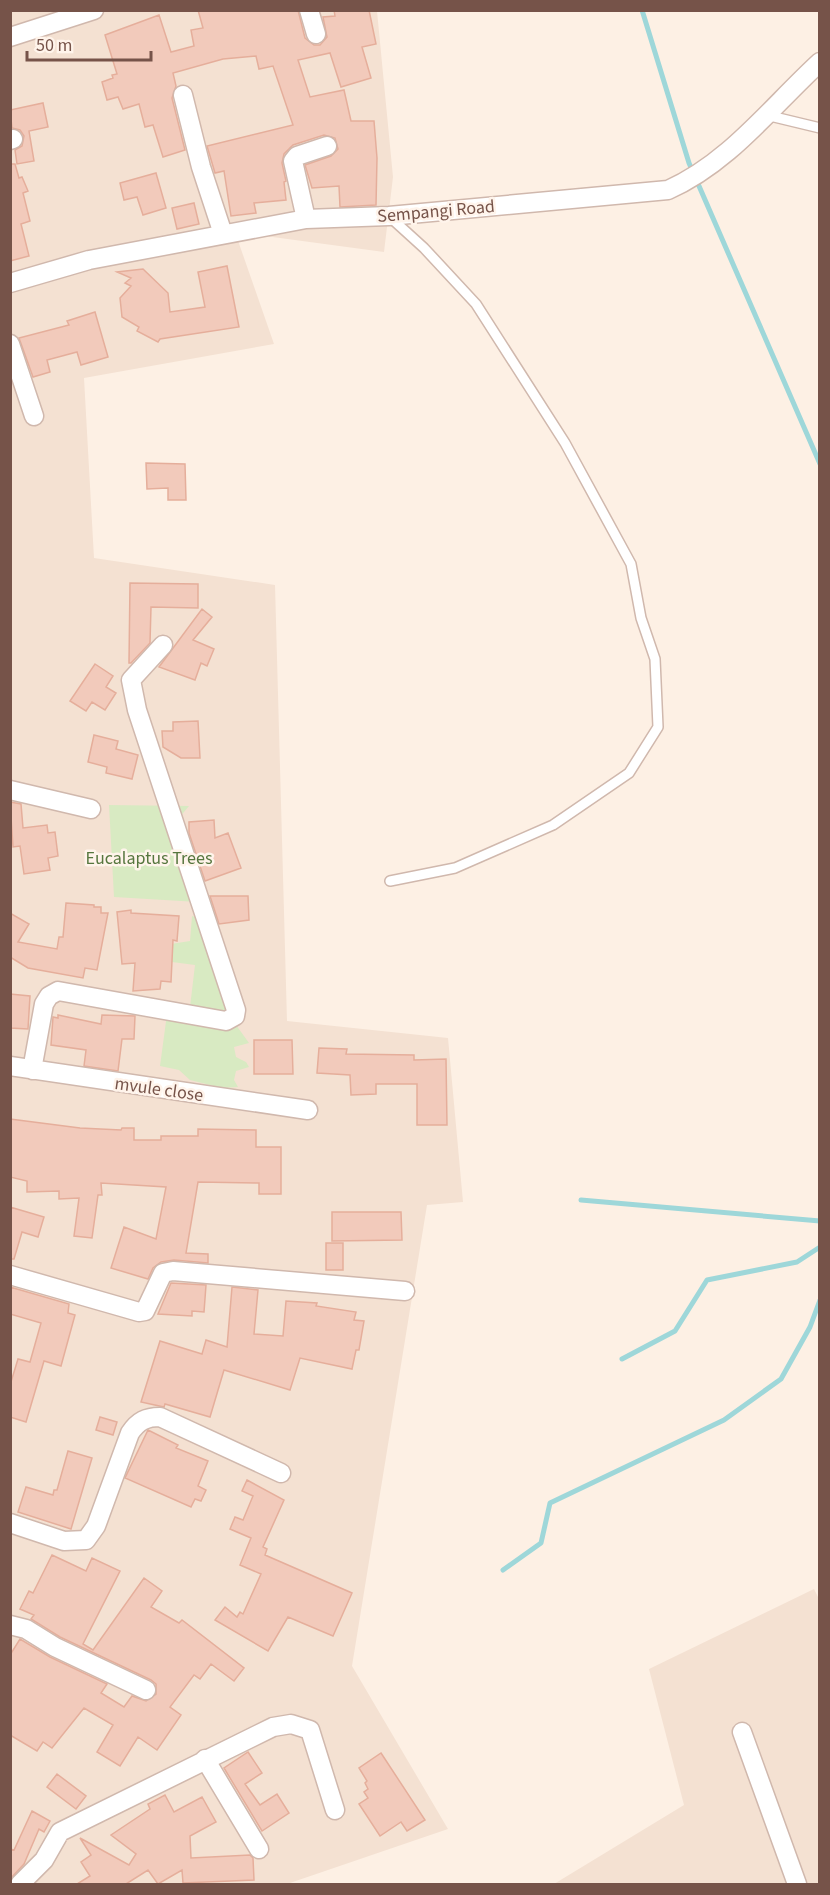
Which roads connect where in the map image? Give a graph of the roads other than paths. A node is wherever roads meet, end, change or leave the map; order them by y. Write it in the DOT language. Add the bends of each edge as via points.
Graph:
graph roads {
  1 [pos="94,10"];
  2 [pos="309,10"];
  3 [pos="316,34"];
  4 [pos="10,37"];
  5 [pos="819,62"];
  6 [pos="183,95"];
  7 [pos="766,115"];
  8 [pos="819,128"];
  9 [pos="327,146"];
  10 [pos="389,216"];
  11 [pos="306,219"];
  12 [pos="223,234"];
  13 [pos="10,283"];
  14 [pos="10,344"];
  15 [pos="34,416"];
  16 [pos="164,645"];
  17 [pos="10,790"];
  18 [pos="91,809"];
  19 [pos="390,881"];
  20 [pos="10,1066"];
  21 [pos="32,1070"];
  22 [pos="308,1110"];
  23 [pos="10,1275"];
  24 [pos="405,1291"];
  25 [pos="281,1473"];
  26 [pos="10,1523"];
  27 [pos="10,1625"];
  28 [pos="146,1690"];
  29 [pos="742,1732"];
  30 [pos="205,1760"];
  31 [pos="335,1810"];
  32 [pos="260,1849"];
  33 [pos="20,1884"];
  34 [pos="797,1884"];
  1 -- 4 [label="street"];
  2 -- 3 [label="street"];
  5 -- 7 [label="street, Sempangi Road"];
  6 -- 12 [label="street"];
  7 -- 8 [label="lane"];
  7 -- 10 [label="street, Sempangi Road" via="695,178 668,190"];
  9 -- 11 [label="street" via="293,161"];
  10 -- 11 [label="street, Sempangi Road"];
  10 -- 19 [label="lane" via="482,312 565,443 631,564 641,618 655,659 658,727 629,773 553,825 455,868"];
  11 -- 12 [label="street, Sempangi Road"];
  12 -- 13 [label="street, Sempangi Road" via="89,260"];
  14 -- 15 [label="street"];
  16 -- 21 [label="street" via="131,680 136,710 235,1016 226,1021 58,991 44,1004"];
  17 -- 18 [label="street"];
  20 -- 21 [label="street, mvule close"];
  21 -- 22 [label="street, mvule close"];
  23 -- 24 [label="street" via="139,1312 145,1311 164,1273 173,1272"];
  25 -- 26 [label="street" via="160,1417 150,1417 136,1424 130,1433 96,1526 86,1540 64,1541"];
  27 -- 28 [label="street" via="26,1629"];
  29 -- 34 [label="street"];
  30 -- 31 [label="street" via="273,1727 291,1724 310,1730"];
  30 -- 32 [label="street"];
  30 -- 33 [label="street" via="60,1832 44,1860"];
}
